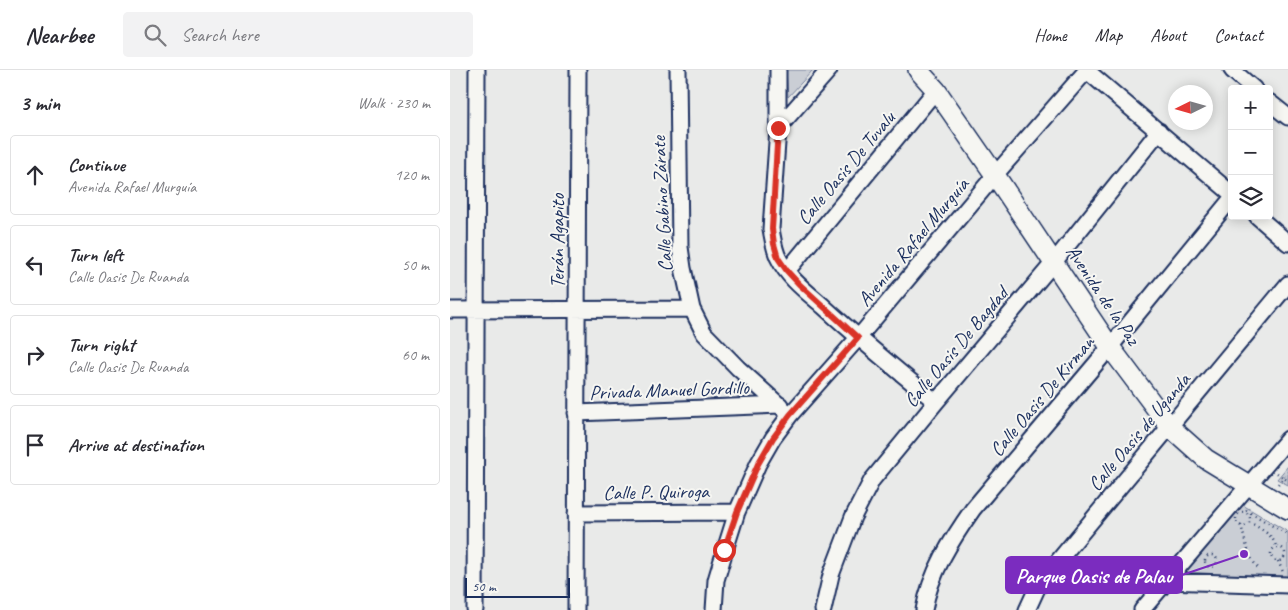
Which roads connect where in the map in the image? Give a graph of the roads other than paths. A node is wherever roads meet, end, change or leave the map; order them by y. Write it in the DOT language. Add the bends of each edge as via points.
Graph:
graph roads {
  1 [pos="477,70"];
  2 [pos="578,70"];
  3 [pos="678,70"];
  4 [pos="778,70"];
  5 [pos="829,70"];
  6 [pos="918,70"];
  7 [pos="1086,70"];
  8 [pos="1232,70"];
  9 [pos="1249,85"];
  10 [pos="936,90"];
  11 [pos="1273,105"];
  12 [pos="1288,117"];
  13 [pos="778,128"];
  14 [pos="1158,131"];
  15 [pos="995,175"];
  16 [pos="1228,191"];
  17 [pos="1228,203"];
  18 [pos="1262,220"];
  19 [pos="1288,243"];
  20 [pos="1054,262"];
  21 [pos="787,271"];
  22 [pos="1288,284"];
  23 [pos="450,310"];
  24 [pos="476,310"];
  25 [pos="577,310"];
  26 [pos="692,310"];
  27 [pos="858,338"];
  28 [pos="1110,347"];
  29 [pos="936,402"];
  30 [pos="785,410"];
  31 [pos="576,413"];
  32 [pos="1170,427"];
  33 [pos="1288,439"];
  34 [pos="1247,485"];
  35 [pos="1288,509"];
  36 [pos="737,512"];
  37 [pos="576,513"];
  38 [pos="1286,579"];
  39 [pos="1166,581"];
  40 [pos="475,610"];
  41 [pos="576,610"];
  42 [pos="714,610"];
  43 [pos="824,610"];
  44 [pos="924,610"];
  45 [pos="1027,610"];
  46 [pos="1142,610"];
  1 -- 24 [label="street"];
  2 -- 25 [label="street, Terán Agapito"];
  3 -- 26 [label="street, Calle Gabino Zárate" via="680,247"];
  4 -- 13 [label="street"];
  5 -- 13 [label="street"];
  6 -- 10 [label="main road, Avenida de la Paz"];
  7 -- 14 [label="street"];
  7 -- 15 [label="street, Avenida Rafael Murguía"];
  8 -- 9 [label="street"];
  10 -- 15 [label="main road, Avenida de la Paz"];
  10 -- 21 [label="street, Calle Oasis De Tuvalu"];
  11 -- 12 [label="street"];
  13 -- 21 [label="street" via="772,229 778,258"];
  14 -- 16 [label="street"];
  14 -- 20 [label="street, Calle Oasis De Bagdad"];
  15 -- 20 [label="main road, Avenida de la Paz"];
  15 -- 27 [label="street, Avenida Rafael Murguía"];
  17 -- 28 [label="street, Calle Oasis De Kirman"];
  18 -- 19 [label="street"];
  20 -- 28 [label="main road, Avenida de la Paz"];
  20 -- 29 [label="street, Calle Oasis De Bagdad"];
  21 -- 27 [label="street"];
  22 -- 32 [label="street, Calle Oasis de Uganda"];
  23 -- 24 [label="street"];
  24 -- 25 [label="street"];
  24 -- 40 [label="street"];
  25 -- 26 [label="street"];
  25 -- 31 [label="street, Terán Agapito"];
  26 -- 30 [label="street, Calle Gabino Zárate" via="710,340"];
  27 -- 29 [label="street"];
  27 -- 30 [label="street, Avenida Rafael Murguía"];
  28 -- 32 [label="main road, Avenida de la Paz"];
  28 -- 44 [label="street, Calle Oasis De Kirman" via="973,509 954,536 935,573"];
  29 -- 43 [label="street, Calle Oasis De Bagdad" via="872,480 853,517 831,575"];
  30 -- 31 [label="street, Privada Manuel Gordillo"];
  30 -- 36 [label="street, Avenida Rafael Murguía"];
  31 -- 37 [label="street, Privada Manuel Gordillo"];
  32 -- 34 [label="main road, Avenida de la Paz" via="1206,459"];
  32 -- 45 [label="street, Calle Oasis de Uganda" via="1039,584"];
  33 -- 34 [label="street"];
  34 -- 35 [label="main road, Avenida de la Paz"];
  34 -- 39 [label="street"];
  36 -- 37 [label="street, Calle P. Quiroga"];
  36 -- 42 [label="street, Avenida Rafael Murguía" via="716,580"];
  37 -- 41 [label="street, Privada Manuel Gordillo"];
  38 -- 39 [label="street"];
  39 -- 46 [label="street"];
}
